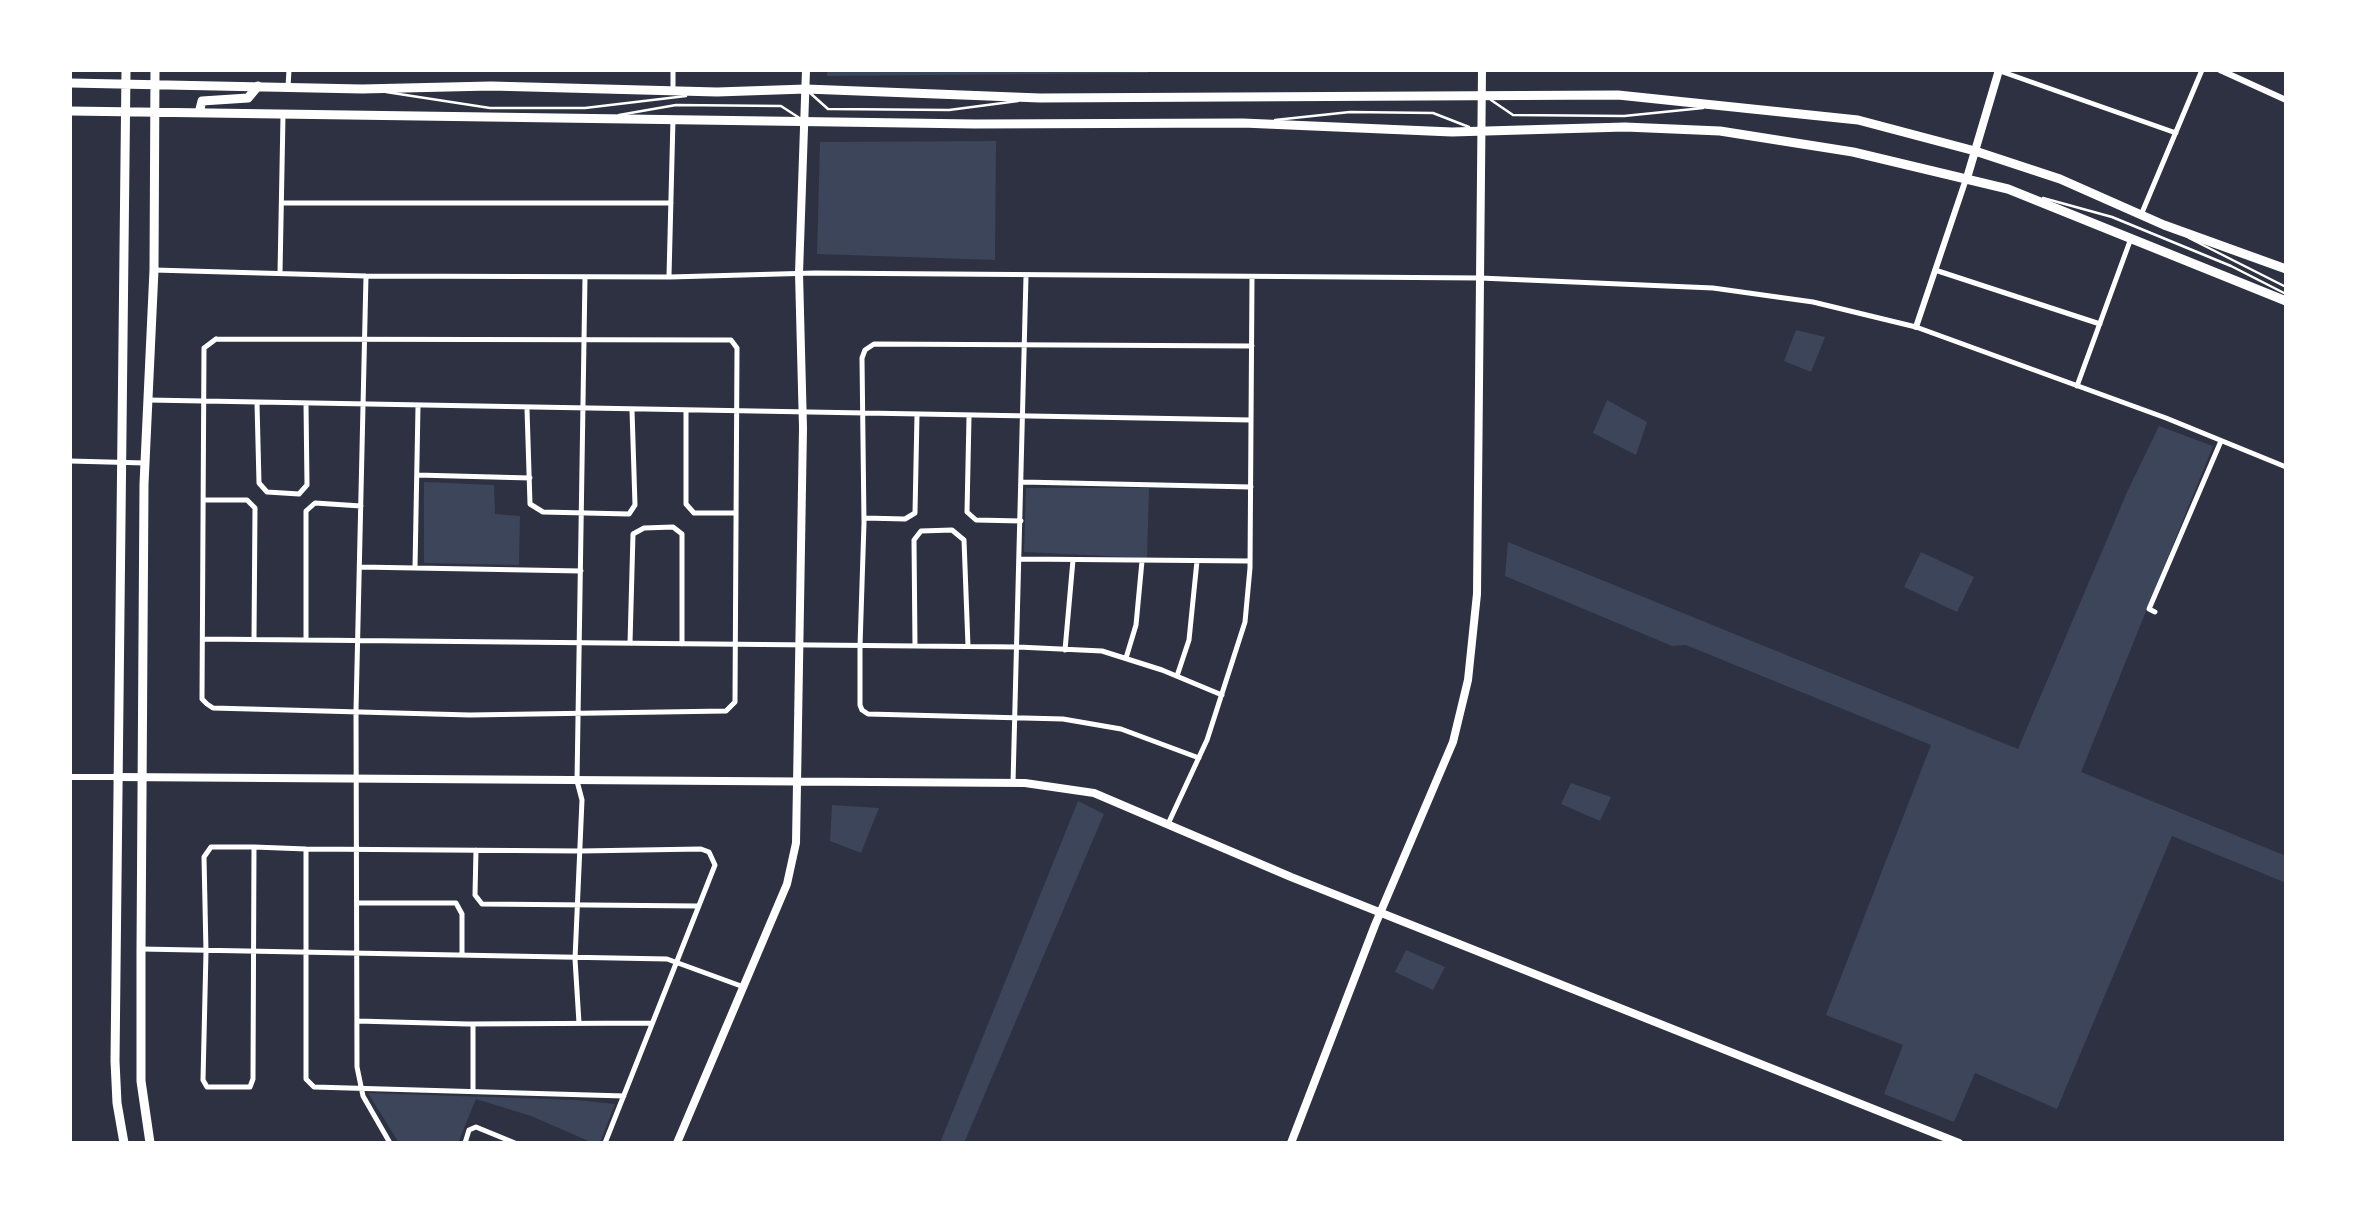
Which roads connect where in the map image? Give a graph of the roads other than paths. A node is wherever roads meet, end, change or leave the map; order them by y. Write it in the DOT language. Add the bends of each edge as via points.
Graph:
graph roads {
  1 [pos="126,70"];
  2 [pos="155,70"];
  3 [pos="290,70"];
  4 [pos="673,70"];
  5 [pos="806,70"];
  6 [pos="1482,70"];
  7 [pos="1999,70"];
  8 [pos="2202,70"];
  9 [pos="2220,70"];
  10 [pos="70,83"];
  11 [pos="126,83"];
  12 [pos="155,83"];
  13 [pos="258,86"];
  14 [pos="288,88"];
  15 [pos="362,88"];
  16 [pos="806,89"];
  17 [pos="673,90"];
  18 [pos="718,92"];
  19 [pos="1482,94"];
  20 [pos="1040,98"];
  21 [pos="2286,100"];
  22 [pos="1720,106"];
  23 [pos="70,111"];
  24 [pos="124,111"];
  25 [pos="154,112"];
  26 [pos="199,113"];
  27 [pos="282,114"];
  28 [pos="598,118"];
  29 [pos="673,119"];
  30 [pos="806,121"];
  31 [pos="1243,123"];
  32 [pos="1482,132"];
  33 [pos="2176,133"];
  34 [pos="1975,151"];
  35 [pos="1967,178"];
  36 [pos="2008,189"];
  37 [pos="282,203"];
  38 [pos="671,203"];
  39 [pos="2141,214"];
  40 [pos="2164,225"];
  41 [pos="2130,240"];
  42 [pos="2286,269"];
  43 [pos="154,270"];
  44 [pos="1935,270"];
  45 [pos="280,273"];
  46 [pos="799,273"];
  47 [pos="366,276"];
  48 [pos="585,276"];
  49 [pos="1026,276"];
  50 [pos="670,277"];
  51 [pos="1252,278"];
  52 [pos="1480,278"];
  53 [pos="2286,287"];
  54 [pos="2286,298"];
  55 [pos="2100,324"];
  56 [pos="1916,327"];
  57 [pos="365,340"];
  58 [pos="584,342"];
  59 [pos="1023,345"];
  60 [pos="1252,346"];
  61 [pos="2077,386"];
  62 [pos="148,400"];
  63 [pos="205,402"];
  64 [pos="257,402"];
  65 [pos="306,404"];
  66 [pos="363,405"];
  67 [pos="418,406"];
  68 [pos="527,408"];
  69 [pos="583,409"];
  70 [pos="632,410"];
  71 [pos="686,411"];
  72 [pos="738,412"];
  73 [pos="803,413"];
  74 [pos="862,414"];
  75 [pos="917,414"];
  76 [pos="969,415"];
  77 [pos="1022,416"];
  78 [pos="1251,420"];
  79 [pos="2221,440"];
  80 [pos="70,460"];
  81 [pos="120,462"];
  82 [pos="145,462"];
  83 [pos="2286,466"];
  84 [pos="417,475"];
  85 [pos="530,478"];
  86 [pos="1022,482"];
  87 [pos="1250,488"];
  88 [pos="204,500"];
  89 [pos="362,506"];
  90 [pos="582,511"];
  91 [pos="735,514"];
  92 [pos="864,520"];
  93 [pos="1021,521"];
  94 [pos="1020,559"];
  95 [pos="1073,560"];
  96 [pos="1197,561"];
  97 [pos="1250,561"];
  98 [pos="1142,562"];
  99 [pos="360,567"];
  100 [pos="414,568"];
  101 [pos="580,571"];
  102 [pos="2155,612"];
  103 [pos="203,639"];
  104 [pos="254,640"];
  105 [pos="306,640"];
  106 [pos="359,640"];
  107 [pos="579,642"];
  108 [pos="630,643"];
  109 [pos="682,644"];
  110 [pos="734,644"];
  111 [pos="800,645"];
  112 [pos="860,646"];
  113 [pos="915,646"];
  114 [pos="968,646"];
  115 [pos="1018,647"];
  116 [pos="1065,650"];
  117 [pos="1126,658"];
  118 [pos="1177,676"];
  119 [pos="1222,695"];
  120 [pos="356,710"];
  121 [pos="578,712"];
  122 [pos="1016,718"];
  123 [pos="1199,758"];
  124 [pos="70,777"];
  125 [pos="116,777"];
  126 [pos="142,777"];
  127 [pos="356,780"];
  128 [pos="578,781"];
  129 [pos="799,782"];
  130 [pos="1013,783"];
  131 [pos="1168,824"];
  132 [pos="254,847"];
  133 [pos="306,849"];
  134 [pos="356,849"];
  135 [pos="472,850"];
  136 [pos="581,851"];
  137 [pos="356,904"];
  138 [pos="578,906"];
  139 [pos="696,906"];
  140 [pos="1381,912"];
  141 [pos="141,949"];
  142 [pos="206,952"];
  143 [pos="252,953"];
  144 [pos="306,953"];
  145 [pos="356,954"];
  146 [pos="462,956"];
  147 [pos="575,959"];
  148 [pos="677,963"];
  149 [pos="741,986"];
  150 [pos="357,1021"];
  151 [pos="579,1023"];
  152 [pos="652,1023"];
  153 [pos="470,1024"];
  154 [pos="360,1087"];
  155 [pos="473,1091"];
  156 [pos="624,1096"];
  157 [pos="124,1143"];
  158 [pos="150,1143"];
  159 [pos="390,1143"];
  160 [pos="464,1143"];
  161 [pos="516,1143"];
  162 [pos="605,1143"];
  163 [pos="677,1143"];
  164 [pos="1290,1143"];
  165 [pos="1959,1143"];
  1 -- 11 [label="main road"];
  2 -- 12 [label="main road"];
  3 -- 14 [label="street"];
  4 -- 17 [label="street"];
  5 -- 16 [label="main road"];
  6 -- 19 [label="main road"];
  7 -- 33 [label="street"];
  7 -- 34 [label="main road"];
  8 -- 33 [label="street"];
  9 -- 21 [label="street"];
  10 -- 11 [label="main road"];
  11 -- 12 [label="main road"];
  11 -- 24 [label="main road"];
  12 -- 13 [label="main road"];
  12 -- 25 [label="main road"];
  13 -- 14 [label="main road"];
  13 -- 26 [label="main road" via="248,98 202,101"];
  14 -- 15 [label="main road"];
  15 -- 17 [label="main road"];
  15 -- 18 [label="lane" via="490,108 585,108"];
  16 -- 18 [label="main road"];
  16 -- 20 [label="main road"];
  16 -- 20 [label="lane" via="828,109 948,110"];
  16 -- 30 [label="main road"];
  17 -- 18 [label="main road"];
  19 -- 20 [label="main road"];
  19 -- 22 [label="main road" via="1618,94"];
  19 -- 22 [label="lane" via="1513,115 1624,116"];
  19 -- 32 [label="main road"];
  22 -- 34 [label="main road" via="1858,120"];
  23 -- 24 [label="main road"];
  24 -- 25 [label="main road"];
  24 -- 81 [label="main road"];
  25 -- 26 [label="main road"];
  25 -- 43 [label="main road"];
  26 -- 27 [label="main road"];
  27 -- 28 [label="main road"];
  27 -- 37 [label="street"];
  28 -- 29 [label="main road"];
  28 -- 30 [label="lane" via="676,106 781,106"];
  29 -- 30 [label="main road"];
  29 -- 38 [label="street"];
  30 -- 31 [label="main road"];
  30 -- 46 [label="main road"];
  31 -- 32 [label="main road"];
  31 -- 32 [label="lane" via="1350,112 1433,113"];
  32 -- 35 [label="main road" via="1720,131"];
  32 -- 52 [label="main road"];
  33 -- 39 [label="street"];
  34 -- 35 [label="main road"];
  34 -- 39 [label="main road"];
  35 -- 36 [label="main road"];
  35 -- 44 [label="street"];
  36 -- 41 [label="main road"];
  36 -- 54 [label="lane" via="2112,217 2231,266"];
  37 -- 38 [label="street"];
  37 -- 45 [label="street"];
  38 -- 50 [label="street"];
  39 -- 40 [label="main road"];
  40 -- 42 [label="main road"];
  40 -- 53 [label="lane"];
  41 -- 54 [label="main road"];
  41 -- 55 [label="street"];
  43 -- 45 [label="street"];
  43 -- 62 [label="main road"];
  44 -- 55 [label="street"];
  44 -- 56 [label="street"];
  45 -- 47 [label="street"];
  46 -- 49 [label="street"];
  46 -- 50 [label="street"];
  46 -- 73 [label="main road"];
  47 -- 48 [label="street"];
  47 -- 57 [label="street"];
  48 -- 50 [label="street"];
  48 -- 58 [label="street"];
  49 -- 51 [label="street"];
  49 -- 59 [label="street"];
  51 -- 52 [label="street"];
  51 -- 60 [label="street"];
  52 -- 56 [label="street" via="1713,288 1814,302"];
  52 -- 140 [label="main road" via="1477,594 1468,680 1453,742"];
  55 -- 61 [label="street"];
  56 -- 61 [label="street"];
  57 -- 58 [label="street"];
  57 -- 63 [label="street" via="216,339 204,348"];
  57 -- 66 [label="street"];
  58 -- 69 [label="street"];
  58 -- 72 [label="street" via="731,340"];
  59 -- 60 [label="street"];
  59 -- 74 [label="street" via="874,344 862,358"];
  59 -- 77 [label="street"];
  60 -- 78 [label="street"];
  61 -- 79 [label="street"];
  62 -- 63 [label="street"];
  62 -- 82 [label="main road"];
  63 -- 64 [label="street"];
  63 -- 88 [label="street"];
  64 -- 65 [label="street"];
  64 -- 65 [label="street" via="259,484 266,492 299,494 307,484"];
  65 -- 66 [label="street"];
  66 -- 67 [label="street"];
  66 -- 89 [label="street"];
  67 -- 68 [label="street"];
  67 -- 84 [label="street"];
  68 -- 69 [label="street"];
  68 -- 85 [label="street"];
  69 -- 70 [label="street"];
  69 -- 90 [label="street"];
  70 -- 71 [label="street"];
  70 -- 90 [label="street" via="635,505 628,514"];
  71 -- 72 [label="street"];
  71 -- 91 [label="street" via="686,504 694,514"];
  72 -- 73 [label="street"];
  72 -- 91 [label="street"];
  73 -- 74 [label="street"];
  73 -- 111 [label="main road"];
  74 -- 75 [label="street"];
  74 -- 92 [label="street"];
  75 -- 76 [label="street"];
  75 -- 92 [label="street" via="915,513"];
  76 -- 77 [label="street"];
  76 -- 93 [label="street" via="967,512 976,520"];
  77 -- 78 [label="street"];
  77 -- 86 [label="street"];
  78 -- 87 [label="street"];
  79 -- 83 [label="street"];
  79 -- 102 [label="street" via="2149,609"];
  80 -- 81 [label="street"];
  81 -- 82 [label="street"];
  81 -- 125 [label="main road"];
  82 -- 126 [label="main road"];
  84 -- 85 [label="street"];
  84 -- 100 [label="street"];
  85 -- 90 [label="street" via="530,504 543,512"];
  86 -- 87 [label="street"];
  86 -- 93 [label="street"];
  87 -- 97 [label="street"];
  88 -- 103 [label="street"];
  88 -- 104 [label="street" via="247,500 255,508"];
  89 -- 99 [label="street"];
  89 -- 105 [label="street" via="315,503 306,511"];
  90 -- 101 [label="street"];
  91 -- 110 [label="street"];
  92 -- 112 [label="street"];
  93 -- 94 [label="street"];
  94 -- 95 [label="street"];
  94 -- 115 [label="street"];
  95 -- 98 [label="street"];
  95 -- 116 [label="street"];
  96 -- 97 [label="street"];
  96 -- 98 [label="street"];
  96 -- 118 [label="street" via="1190,640"];
  97 -- 119 [label="street" via="1245,622"];
  98 -- 117 [label="street"];
  99 -- 100 [label="street"];
  99 -- 106 [label="street"];
  100 -- 101 [label="street"];
  101 -- 107 [label="street"];
  103 -- 104 [label="street"];
  103 -- 120 [label="street" via="202,699 213,708"];
  104 -- 105 [label="street"];
  105 -- 106 [label="street"];
  106 -- 107 [label="street"];
  106 -- 120 [label="street"];
  107 -- 108 [label="street"];
  107 -- 121 [label="street"];
  108 -- 109 [label="street"];
  108 -- 109 [label="street" via="634,534 673,527 682,534"];
  109 -- 110 [label="street"];
  110 -- 111 [label="street"];
  110 -- 121 [label="street" via="735,702 726,711"];
  111 -- 112 [label="street"];
  111 -- 129 [label="main road"];
  112 -- 113 [label="street"];
  112 -- 122 [label="street" via="860,704 868,714"];
  113 -- 114 [label="street"];
  113 -- 114 [label="street" via="914,540 921,531 952,530 964,540"];
  114 -- 115 [label="street"];
  115 -- 116 [label="street"];
  115 -- 122 [label="street"];
  116 -- 117 [label="street"];
  117 -- 118 [label="street"];
  118 -- 119 [label="street"];
  119 -- 123 [label="street"];
  120 -- 121 [label="street"];
  120 -- 127 [label="street"];
  121 -- 128 [label="street"];
  122 -- 123 [label="street" via="1122,729"];
  122 -- 130 [label="street"];
  123 -- 131 [label="street"];
  124 -- 125 [label="street"];
  125 -- 126 [label="main road"];
  125 -- 157 [label="main road" via="115,1060"];
  126 -- 127 [label="main road"];
  126 -- 141 [label="main road"];
  127 -- 128 [label="main road"];
  127 -- 134 [label="street"];
  128 -- 129 [label="main road"];
  128 -- 136 [label="street"];
  129 -- 130 [label="main road"];
  129 -- 149 [label="main road" via="786,884"];
  130 -- 131 [label="main road" via="1094,793"];
  131 -- 140 [label="main road"];
  132 -- 133 [label="street"];
  132 -- 142 [label="street" via="206,851"];
  132 -- 143 [label="street"];
  133 -- 134 [label="street"];
  133 -- 144 [label="street"];
  134 -- 135 [label="street"];
  134 -- 137 [label="street"];
  135 -- 136 [label="street"];
  135 -- 138 [label="street" via="475,896 482,904"];
  136 -- 138 [label="street"];
  136 -- 139 [label="street" via="701,849 715,865"];
  137 -- 145 [label="street"];
  137 -- 146 [label="street" via="456,903"];
  138 -- 139 [label="street"];
  138 -- 147 [label="street"];
  139 -- 148 [label="street"];
  140 -- 164 [label="main road"];
  140 -- 165 [label="main road"];
  141 -- 142 [label="street"];
  141 -- 158 [label="main road" via="141,1080"];
  142 -- 143 [label="street"];
  142 -- 143 [label="street" via="207,1087 250,1087 253,1079"];
  143 -- 144 [label="street"];
  144 -- 145 [label="street"];
  144 -- 154 [label="street" via="306,1079 314,1087"];
  145 -- 146 [label="street"];
  145 -- 150 [label="street"];
  146 -- 147 [label="street"];
  147 -- 148 [label="street"];
  147 -- 151 [label="street"];
  148 -- 149 [label="street"];
  148 -- 152 [label="street"];
  149 -- 163 [label="main road"];
  150 -- 153 [label="street"];
  150 -- 154 [label="street"];
  151 -- 152 [label="street"];
  151 -- 153 [label="street"];
  152 -- 156 [label="street"];
  153 -- 155 [label="street"];
  154 -- 155 [label="street"];
  154 -- 159 [label="street"];
  155 -- 156 [label="street"];
  156 -- 162 [label="street"];
  160 -- 161 [label="street" via="476,1127"];
}
